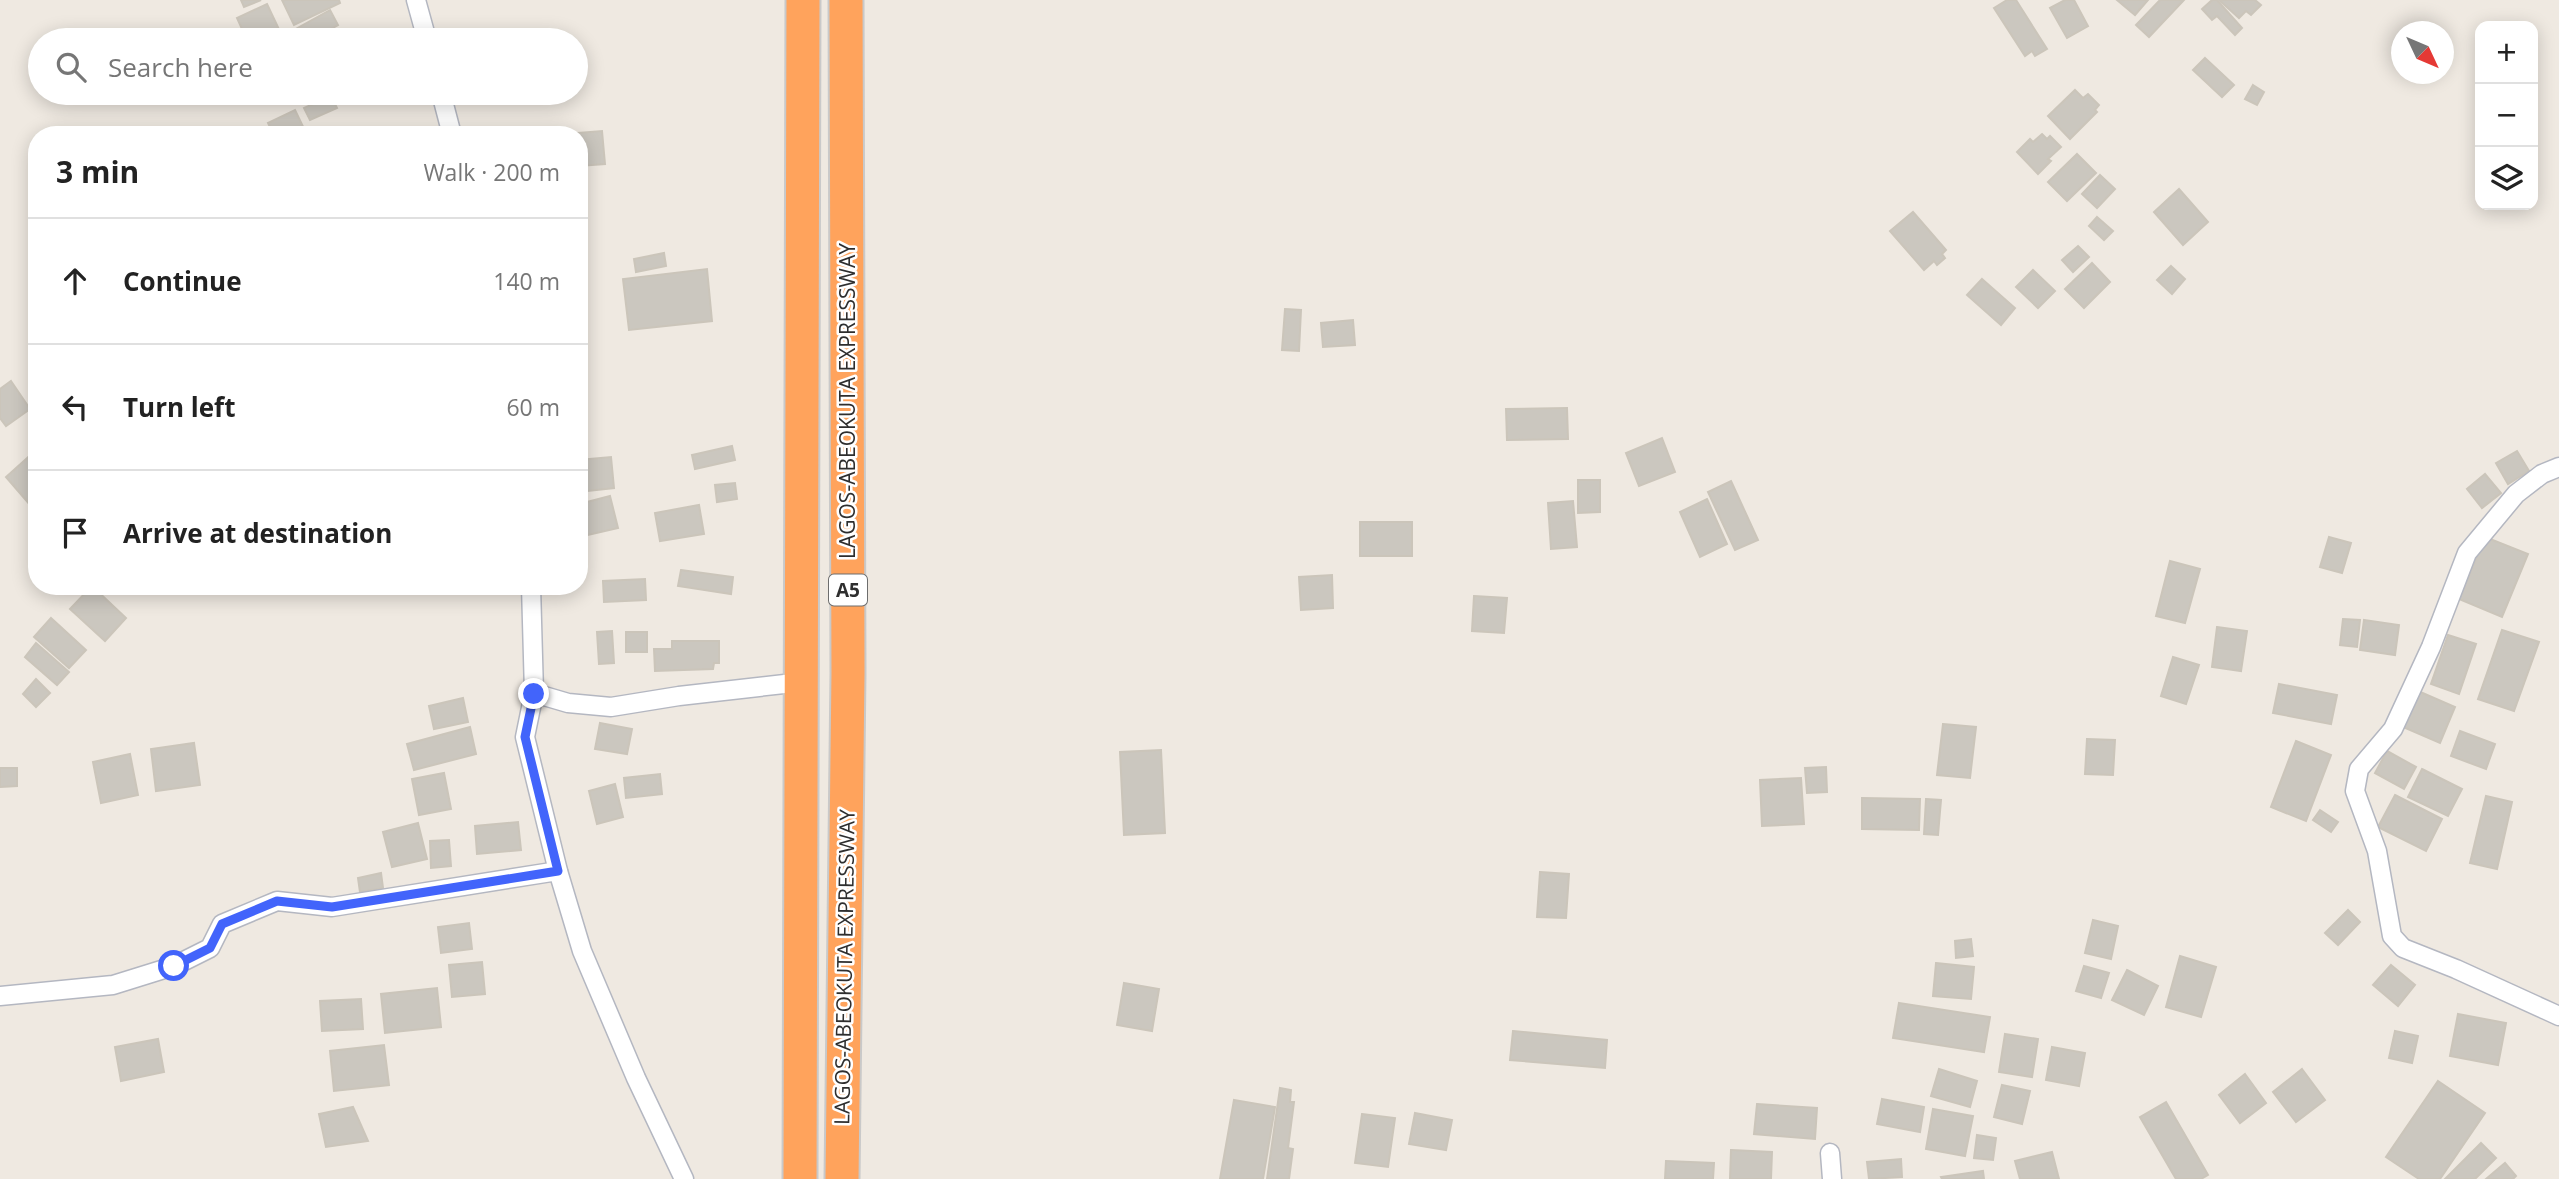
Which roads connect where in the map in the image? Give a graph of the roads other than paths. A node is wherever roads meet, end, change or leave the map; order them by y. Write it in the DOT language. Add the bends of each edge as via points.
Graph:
graph roads {
  1 [pos="416,0"];
  2 [pos="803,0"];
  3 [pos="846,0"];
  4 [pos="423,28"];
  5 [pos="443,105"];
  6 [pos="449,126"];
  7 [pos="2559,467"];
  8 [pos="531,595"];
  9 [pos="802,682"];
  10 [pos="534,694"];
  11 [pos="558,871"];
  12 [pos="0,996"];
  13 [pos="2559,1017"];
  14 [pos="1830,1153"];
  15 [pos="684,1179"];
  16 [pos="800,1179"];
  17 [pos="842,1179"];
  18 [pos="1832,1179"];
  1 -- 4 [label="street"];
  2 -- 9 [label="highway, LAGOS-ABEOKUTA EXPRESSWAY / A5"];
  3 -- 17 [label="highway, LAGOS-ABEOKUTA EXPRESSWAY / A5" via="848,673"];
  5 -- 6 [label="street"];
  7 -- 13 [label="street" via="2516,494 2467,554 2393,729 2359,769 2355,791 2377,851 2392,936 2403,948"];
  8 -- 10 [label="street"];
  9 -- 10 [label="street" via="611,707"];
  9 -- 16 [label="highway, LAGOS-ABEOKUTA EXPRESSWAY / A5"];
  10 -- 11 [label="street" via="525,737"];
  11 -- 12 [label="street" via="332,907 277,901 222,924 210,948 174,966 113,985"];
  11 -- 15 [label="street" via="582,951"];
  14 -- 18 [label="street"];
}
